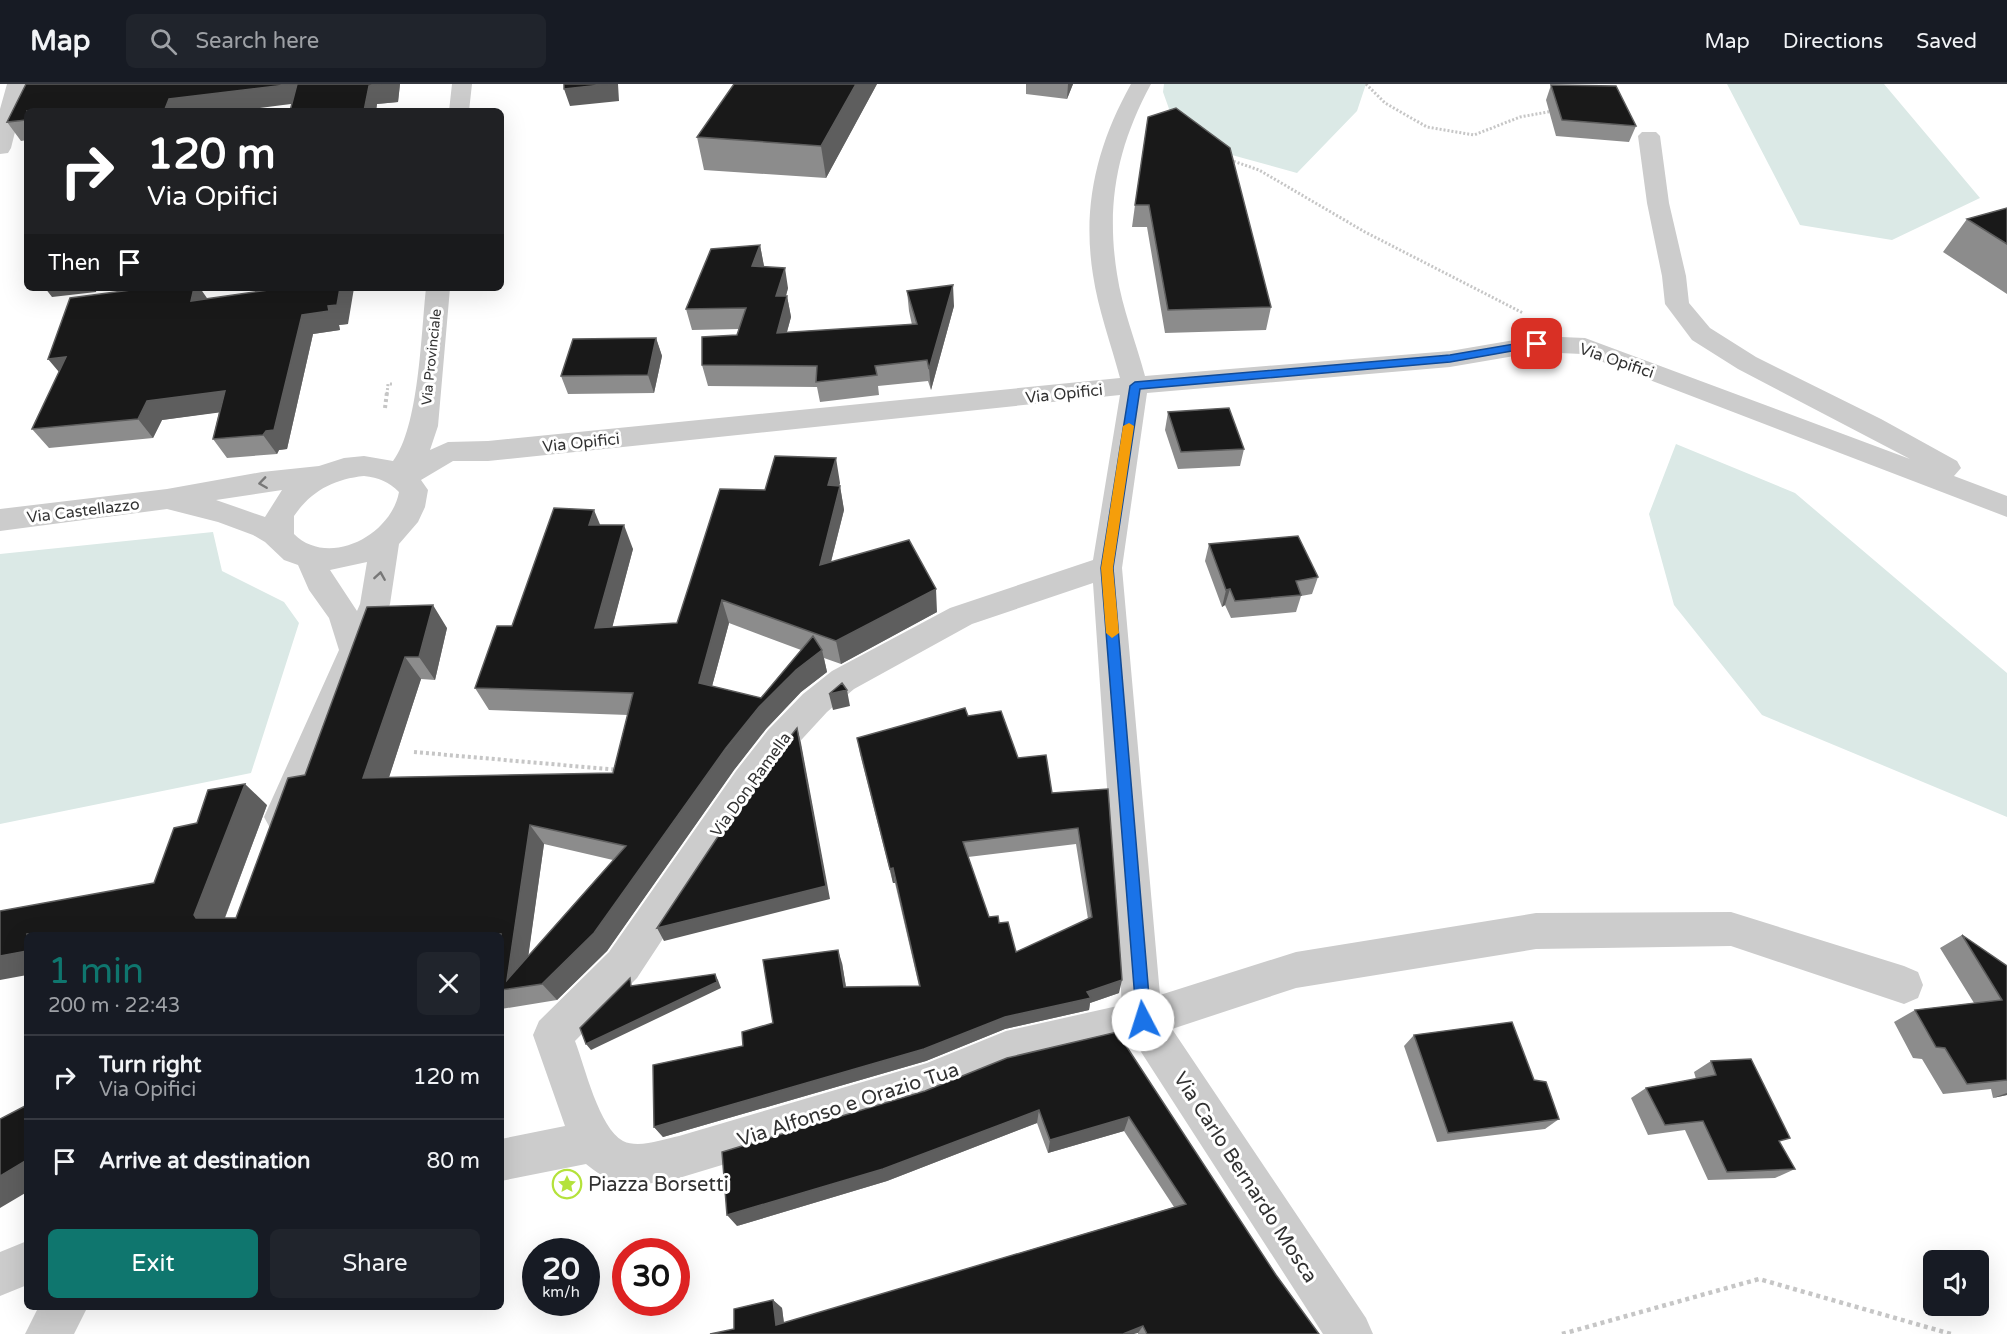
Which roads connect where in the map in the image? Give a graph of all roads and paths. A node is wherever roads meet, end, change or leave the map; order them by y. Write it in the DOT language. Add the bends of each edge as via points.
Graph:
graph roads {
  1 [pos="17,84"];
  2 [pos="462,84"];
  3 [pos="1141,84"];
  4 [pos="1366,84"];
  5 [pos="459,108"];
  6 [pos="1562,112"];
  7 [pos="1649,136"];
  8 [pos="0,148"];
  9 [pos="1227,159"];
  10 [pos="438,291"];
  11 [pos="1585,346"];
  12 [pos="1135,386"];
  13 [pos="424,426"];
  14 [pos="488,451"];
  15 [pos="371,466"];
  16 [pos="402,475"];
  17 [pos="321,476"];
  18 [pos="1960,490"];
  19 [pos="167,499"];
  20 [pos="413,506"];
  21 [pos="2007,507"];
  22 [pos="0,520"];
  23 [pos="279,537"];
  24 [pos="385,540"];
  25 [pos="310,558"];
  26 [pos="1107,568"];
  27 [pos="354,649"];
  28 [pos="414,752"];
  29 [pos="629,771"];
  30 [pos="271,846"];
  31 [pos="1904,985"];
  32 [pos="1143,1020"];
  33 [pos="592,1142"];
  34 [pos="504,1159"];
  35 [pos="24,1264"];
  36 [pos="0,1274"];
  37 [pos="63,1310"];
  38 [pos="48,1334"];
  39 [pos="1350,1334"];
  40 [pos="1562,1334"];
  41 [pos="1951,1334"];
  1 -- 8 [label="street"];
  2 -- 5 [label="street"];
  3 -- 12 [label="street" via="1103,180 1100,224 1105,276"];
  4 -- 6 [label="path" via="1385,103 1427,127 1474,135 1520,117 1550,110"];
  7 -- 18 [label="street" via="1677,304 1701,334 1747,363 1947,466"];
  9 -- 11 [label="path" via="1259,170 1365,232"];
  10 -- 13 [label="street, Via Provinciale"];
  11 -- 12 [label="street, Via Opifici" via="1537,344 1450,359"];
  11 -- 18 [label="street, Via Opifici"];
  12 -- 14 [label="street, Via Opifici"];
  12 -- 26 [label="street"];
  13 -- 14 [label="street"];
  13 -- 15 [label="street, Via Provinciale" via="400,449"];
  13 -- 16 [label="street, Via Provinciale"];
  14 -- 16 [label="street, Via Opifici" via="448,452"];
  14 -- 20 [label="street"];
  15 -- 16 [label="street"];
  15 -- 17 [label="street"];
  16 -- 20 [label="street" via="414,490"];
  17 -- 19 [label="street, Via Castellazzo, one-way"];
  17 -- 23 [label="street" via="294,494 279,516"];
  18 -- 21 [label="street, Via Opifici"];
  19 -- 22 [label="street, Via Castellazzo"];
  19 -- 23 [label="street" via="244,520"];
  20 -- 24 [label="street" via="404,524"];
  23 -- 25 [label="street" via="296,554"];
  24 -- 25 [label="street" via="348,556"];
  27 -- 24 [label="street, one-way" via="375,604"];
  25 -- 27 [label="street" via="320,582 343,614"];
  26 -- 32 [label="street"];
  26 -- 33 [label="street, Via Don Ramella" via="961,616 843,680 780,740 623,965 552,1035"];
  27 -- 30 [label="street"];
  28 -- 29 [label="path"];
  31 -- 32 [label="street, Via Alfonso e Orazio Tua" via="1731,929 1536,931 1296,970"];
  32 -- 33 [label="street, Via Alfonso e Orazio Tua" via="1006,1051 927,1083 679,1157 639,1165 615,1161"];
  32 -- 39 [label="street, Via Carlo Bernardo Mosca"];
  33 -- 34 [label="street"];
  35 -- 36 [label="street"];
  37 -- 38 [label="street"];
  40 -- 41 [label="path" via="1759,1280"];
}
